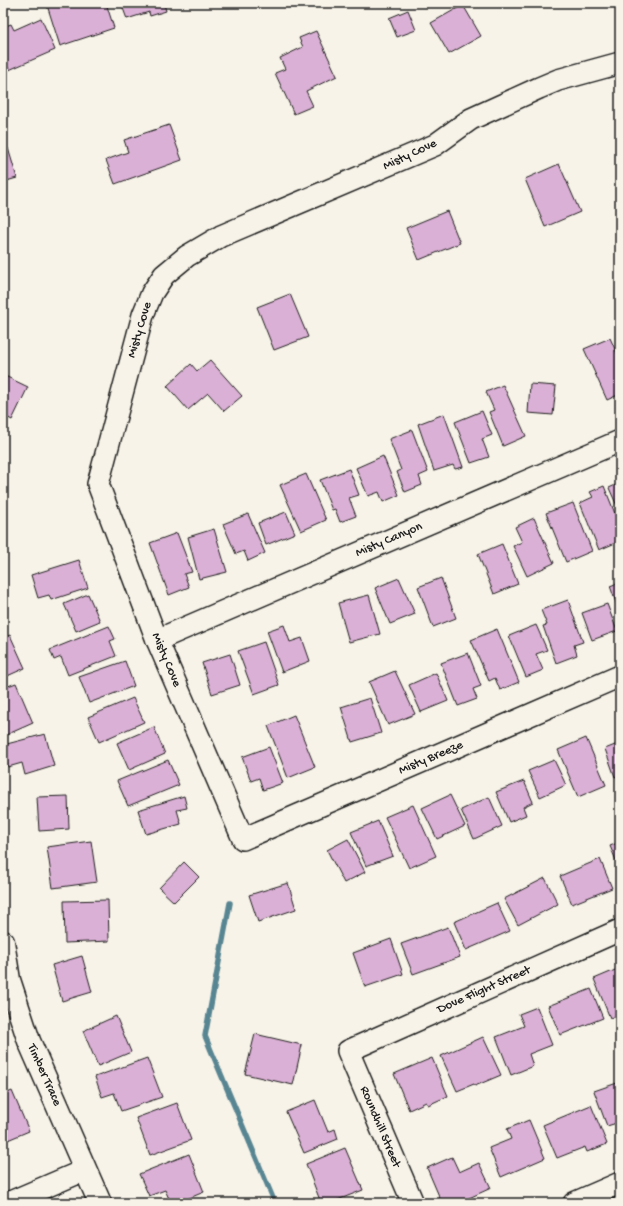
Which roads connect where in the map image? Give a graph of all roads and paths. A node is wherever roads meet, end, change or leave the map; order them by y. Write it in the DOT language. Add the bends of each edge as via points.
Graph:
graph roads {
  1 [pos="620,63"];
  2 [pos="620,441"];
  3 [pos="157,640"];
  4 [pos="620,676"];
  5 [pos="243,839"];
  6 [pos="620,930"];
  7 [pos="4,952"];
  8 [pos="348,1051"];
  9 [pos="85,1170"];
  10 [pos="620,1183"];
  11 [pos="8,1203"];
  12 [pos="100,1203"];
  13 [pos="413,1203"];
  14 [pos="574,1203"];
  1 -- 3 [label="street, Misty Cove" via="558,80 471,119 435,145 221,236 187,256 164,275 152,293 143,316 98,484"];
  2 -- 3 [label="street, Misty Canyon"];
  3 -- 5 [label="street, Misty Cove"];
  4 -- 5 [label="street, Misty Breeze"];
  6 -- 8 [label="street, Dove Flight Street"];
  7 -- 9 [label="street, Timber Trace" via="9,980 29,1041"];
  8 -- 13 [label="street, Roundhill Street"];
  9 -- 11 [label="street"];
  9 -- 12 [label="street, Timber Trace"];
  10 -- 14 [label="street"];
}
